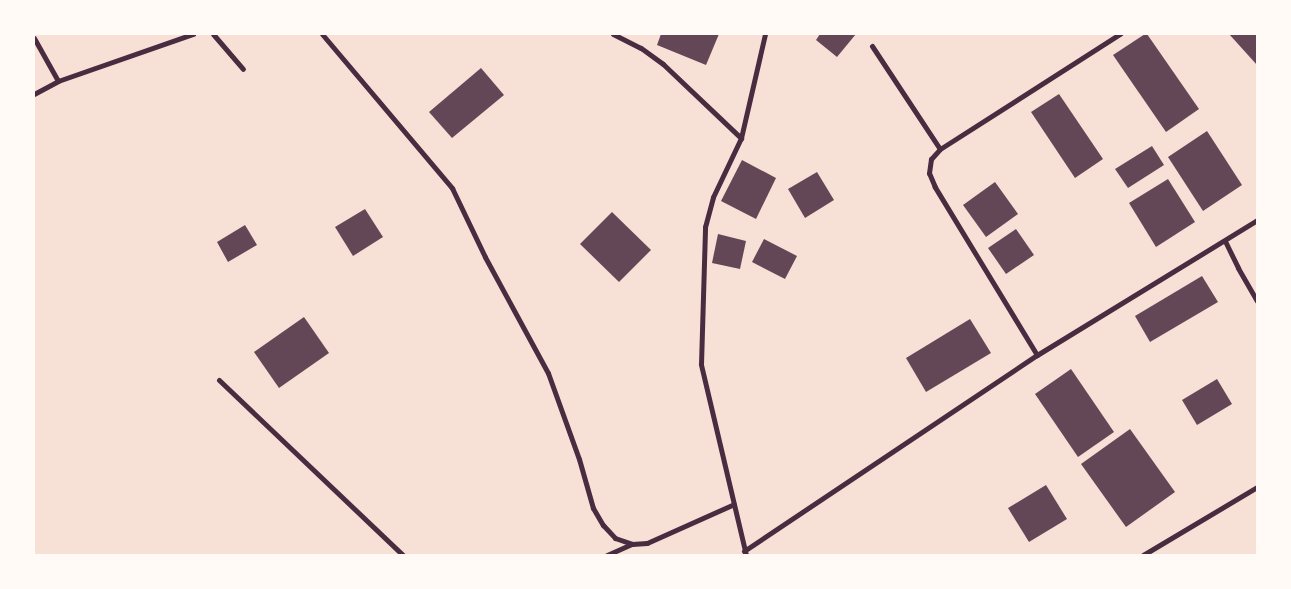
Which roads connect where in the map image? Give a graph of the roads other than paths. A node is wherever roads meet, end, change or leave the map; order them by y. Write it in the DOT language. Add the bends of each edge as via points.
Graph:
graph roads {
  1 [pos="193,34"];
  2 [pos="213,34"];
  3 [pos="322,34"];
  4 [pos="613,34"];
  5 [pos="765,34"];
  6 [pos="1120,34"];
  7 [pos="34,38"];
  8 [pos="872,46"];
  9 [pos="243,70"];
  10 [pos="58,81"];
  11 [pos="34,94"];
  12 [pos="741,138"];
  13 [pos="940,149"];
  14 [pos="1257,220"];
  15 [pos="1225,240"];
  16 [pos="1257,301"];
  17 [pos="1037,355"];
  18 [pos="219,380"];
  19 [pos="1257,487"];
  20 [pos="734,504"];
  21 [pos="632,544"];
  22 [pos="745,553"];
  23 [pos="403,555"];
  24 [pos="607,555"];
  25 [pos="1143,555"];
  1 -- 10 [label="street"];
  2 -- 9 [label="street"];
  3 -- 21 [label="street" via="452,188 548,373 593,508 615,538"];
  4 -- 12 [label="street" via="663,64"];
  5 -- 12 [label="street"];
  6 -- 13 [label="street"];
  7 -- 10 [label="street"];
  8 -- 13 [label="street"];
  10 -- 11 [label="street"];
  12 -- 20 [label="street" via="713,197 705,227 701,364"];
  13 -- 17 [label="street" via="931,159 929,174 934,187"];
  14 -- 15 [label="street"];
  15 -- 16 [label="street"];
  15 -- 17 [label="street"];
  17 -- 22 [label="street"];
  18 -- 23 [label="street"];
  19 -- 25 [label="street"];
  20 -- 21 [label="street" via="647,542"];
  20 -- 22 [label="street"];
  21 -- 24 [label="street"];
}
